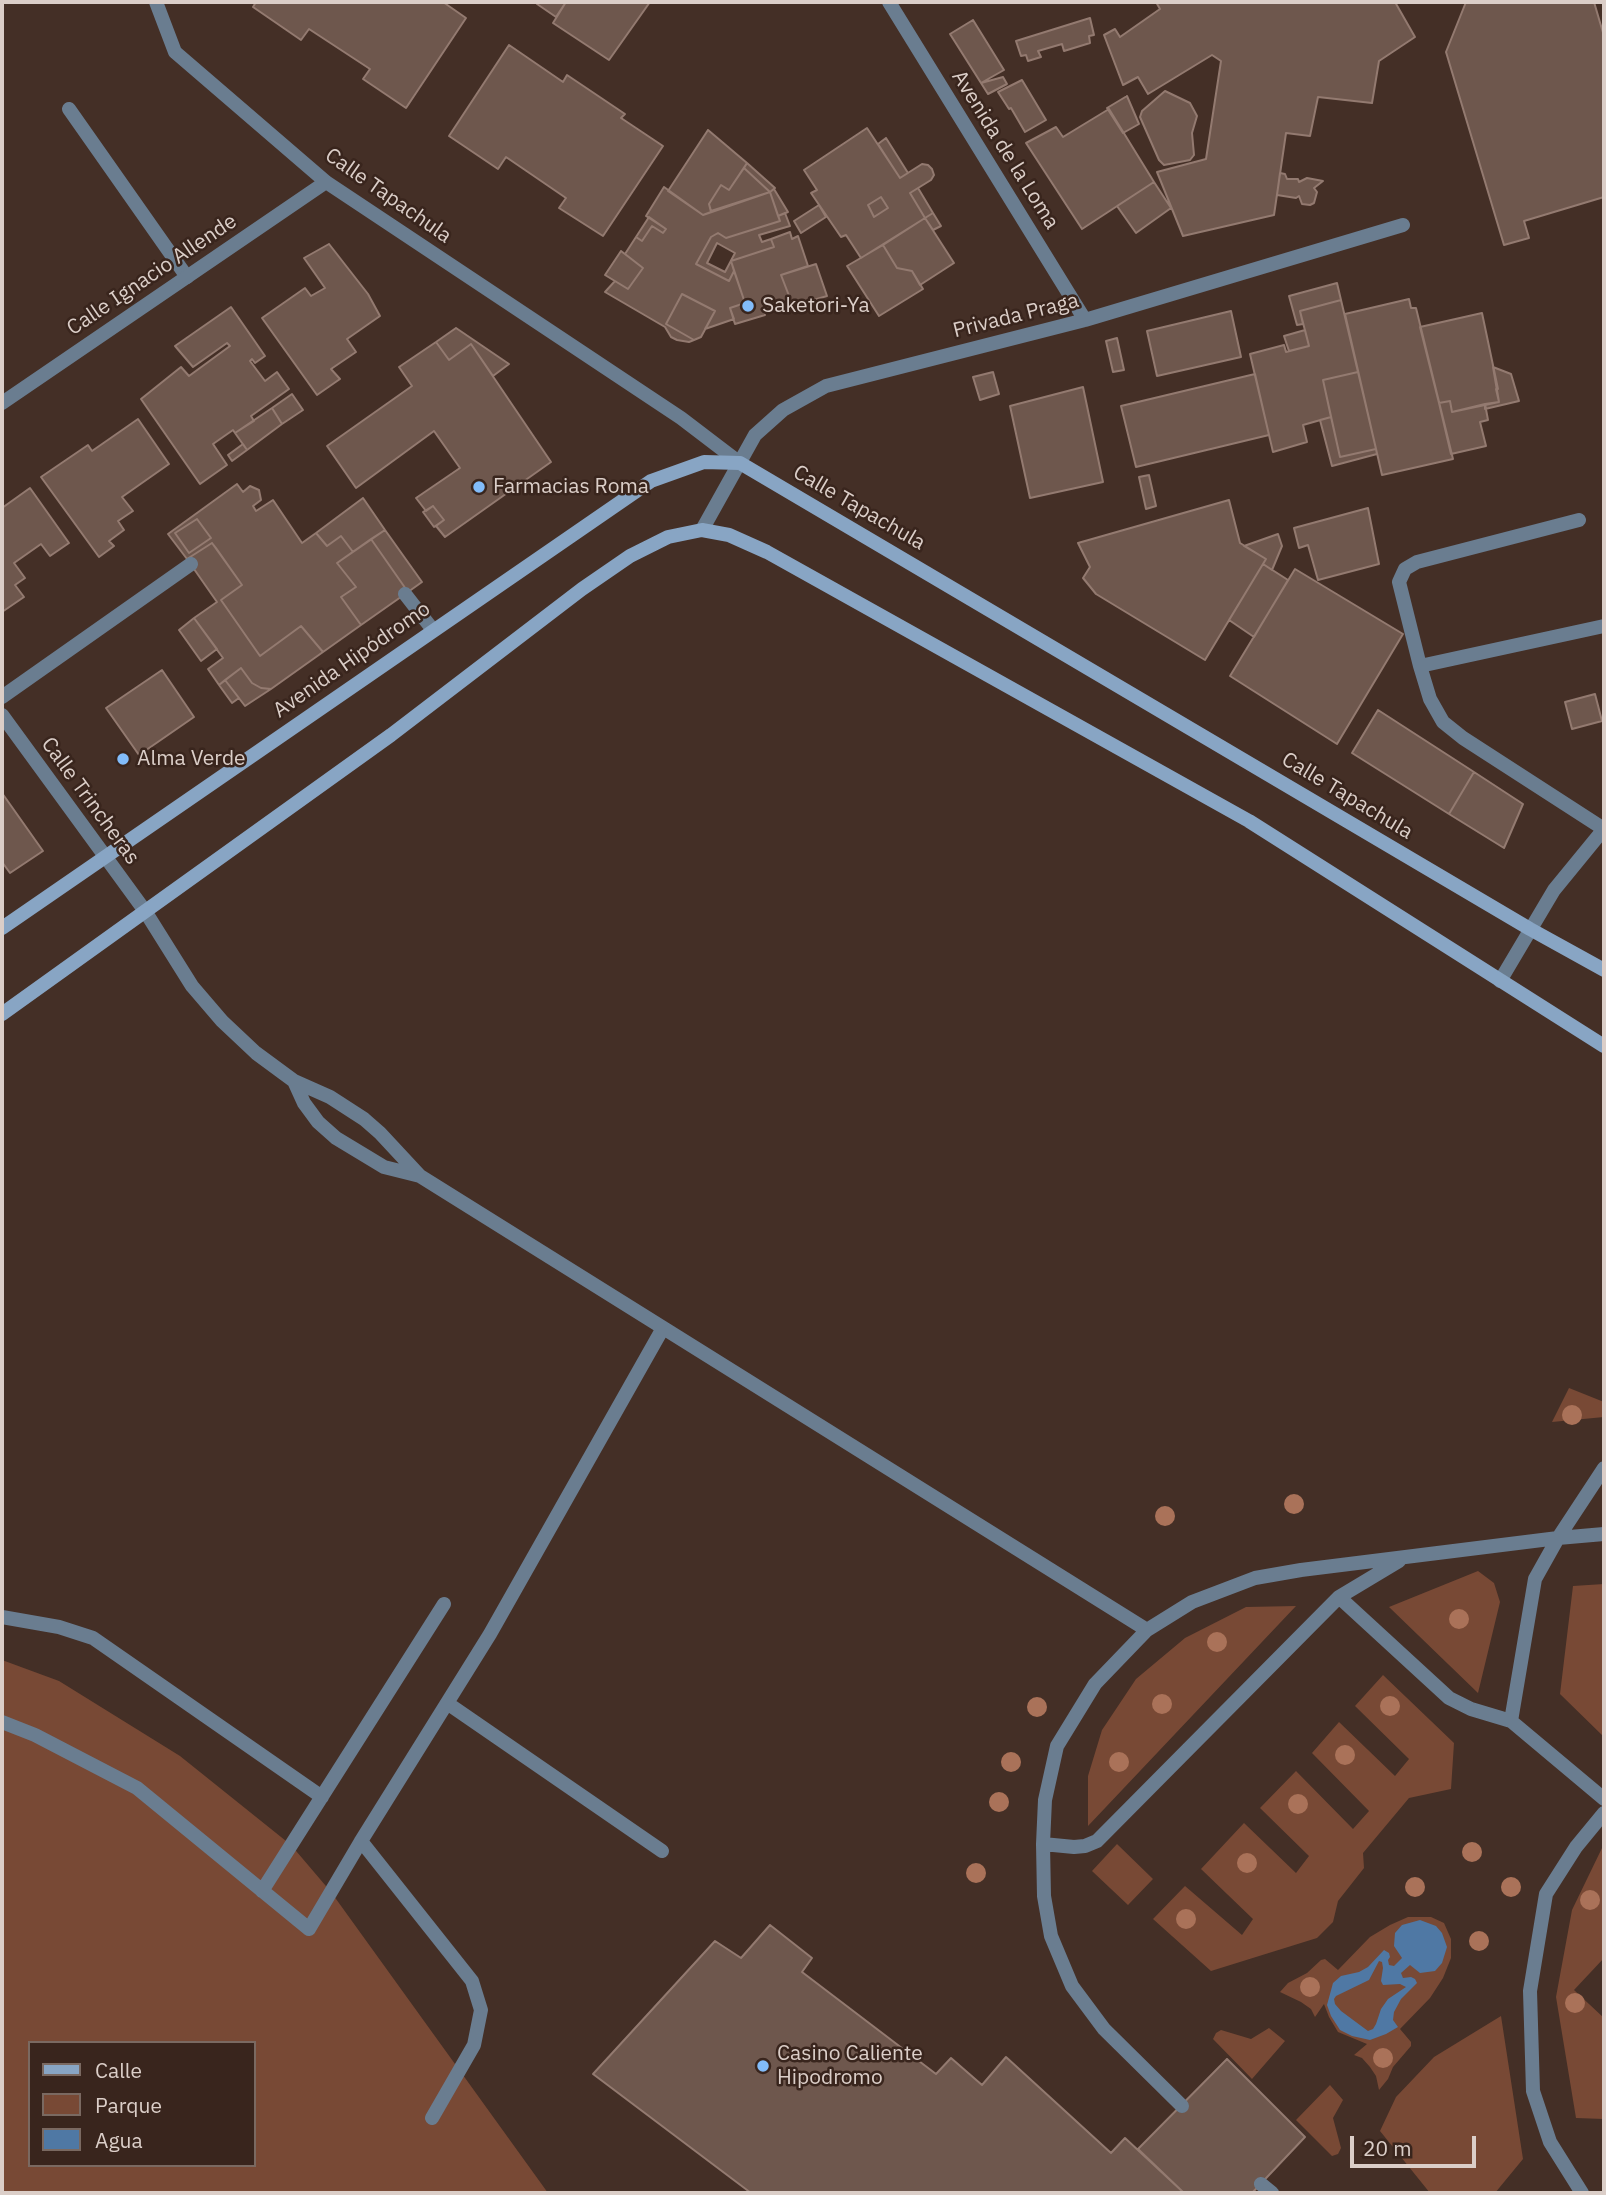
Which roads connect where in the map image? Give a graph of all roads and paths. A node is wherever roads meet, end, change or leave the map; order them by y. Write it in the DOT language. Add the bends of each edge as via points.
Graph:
graph roads {
  1 [pos="889,2"];
  2 [pos="156,3"];
  3 [pos="69,109"];
  4 [pos="326,182"];
  5 [pos="1403,225"];
  6 [pos="187,277"];
  7 [pos="1085,320"];
  8 [pos="2,403"];
  9 [pos="740,463"];
  10 [pos="1579,520"];
  11 [pos="702,530"];
  12 [pos="191,564"];
  13 [pos="405,594"];
  14 [pos="1604,626"];
  15 [pos="433,630"];
  16 [pos="1420,666"];
  17 [pos="2,698"];
  18 [pos="2,715"];
  19 [pos="1604,829"];
  20 [pos="105,856"];
  21 [pos="145,911"];
  22 [pos="2,929"];
  23 [pos="1530,929"];
  24 [pos="1604,970"];
  25 [pos="1500,981"];
  26 [pos="2,1014"];
  27 [pos="1604,1046"];
  28 [pos="294,1081"];
  29 [pos="421,1176"];
  30 [pos="663,1328"];
  31 [pos="1604,1468"];
  32 [pos="1604,1534"];
  33 [pos="1558,1538"];
  34 [pos="1404,1559"];
  35 [pos="1339,1597"];
  36 [pos="444,1604"];
  37 [pos="2,1617"];
  38 [pos="1147,1630"];
  39 [pos="447,1703"];
  40 [pos="1511,1721"];
  41 [pos="2,1722"];
  42 [pos="322,1797"];
  43 [pos="1604,1799"];
  44 [pos="1604,1813"];
  45 [pos="361,1841"];
  46 [pos="1043,1844"];
  47 [pos="662,1851"];
  48 [pos="262,1891"];
  49 [pos="1182,2106"];
  50 [pos="432,2118"];
  51 [pos="1582,2193"];
  1 -- 7 [label="street, Avenida de la Loma"];
  2 -- 4 [label="street, Calle Tapachula" via="174,52"];
  3 -- 6 [label="street"];
  4 -- 6 [label="street, Calle Ignacio Allende"];
  4 -- 9 [label="street, Calle Tapachula" via="681,418"];
  5 -- 7 [label="street, Privada Praga"];
  6 -- 8 [label="street, Calle Ignacio Allende"];
  7 -- 9 [label="street, Privada Praga" via="827,386 783,410 755,435"];
  9 -- 11 [label="street, Privada Praga"];
  9 -- 15 [label="main road, Avenida Hipódromo" via="704,462 651,481"];
  9 -- 23 [label="main road, Calle Tapachula"];
  10 -- 16 [label="street" via="1405,569 1399,582"];
  11 -- 21 [label="main road" via="668,537 582,589 391,735"];
  11 -- 25 [label="main road" via="729,535 767,552 1249,821"];
  12 -- 17 [label="street"];
  13 -- 15 [label="street"];
  14 -- 16 [label="street"];
  15 -- 20 [label="main road, Avenida Hipódromo"];
  16 -- 19 [label="street" via="1443,722"];
  18 -- 20 [label="street, Calle Trincheras"];
  19 -- 23 [label="street" via="1554,890"];
  20 -- 21 [label="street, Calle Trincheras"];
  20 -- 22 [label="main road, Avenida Hipódromo"];
  21 -- 26 [label="main road"];
  21 -- 28 [label="street, Calle Trincheras" via="192,986 222,1021"];
  23 -- 24 [label="main road, Calle Tapachula"];
  23 -- 25 [label="street"];
  25 -- 27 [label="main road"];
  28 -- 29 [label="street" via="365,1119"];
  28 -- 29 [label="street" via="304,1103 336,1138 384,1167"];
  29 -- 30 [label="street"];
  30 -- 38 [label="street"];
  30 -- 39 [label="street"];
  31 -- 33 [label="street"];
  32 -- 33 [label="street"];
  33 -- 34 [label="street"];
  33 -- 40 [label="street" via="1535,1579"];
  34 -- 35 [label="street"];
  34 -- 38 [label="street" via="1255,1578 1192,1602"];
  35 -- 40 [label="street" via="1449,1698"];
  35 -- 46 [label="street" via="1097,1841 1074,1847"];
  36 -- 42 [label="street"];
  37 -- 42 [label="street" via="93,1638"];
  38 -- 46 [label="street" via="1095,1684 1057,1746 1045,1800"];
  39 -- 45 [label="street"];
  39 -- 47 [label="street"];
  40 -- 43 [label="street"];
  41 -- 48 [label="street" via="137,1788"];
  42 -- 48 [label="street"];
  44 -- 51 [label="street" via="1546,1894 1530,1991 1533,2091 1550,2142"];
  45 -- 48 [label="street" via="309,1929"];
  45 -- 50 [label="street" via="471,1981 481,2010 474,2045"];
  46 -- 49 [label="street" via="1044,1896 1051,1936 1072,1986 1104,2029"];
}
